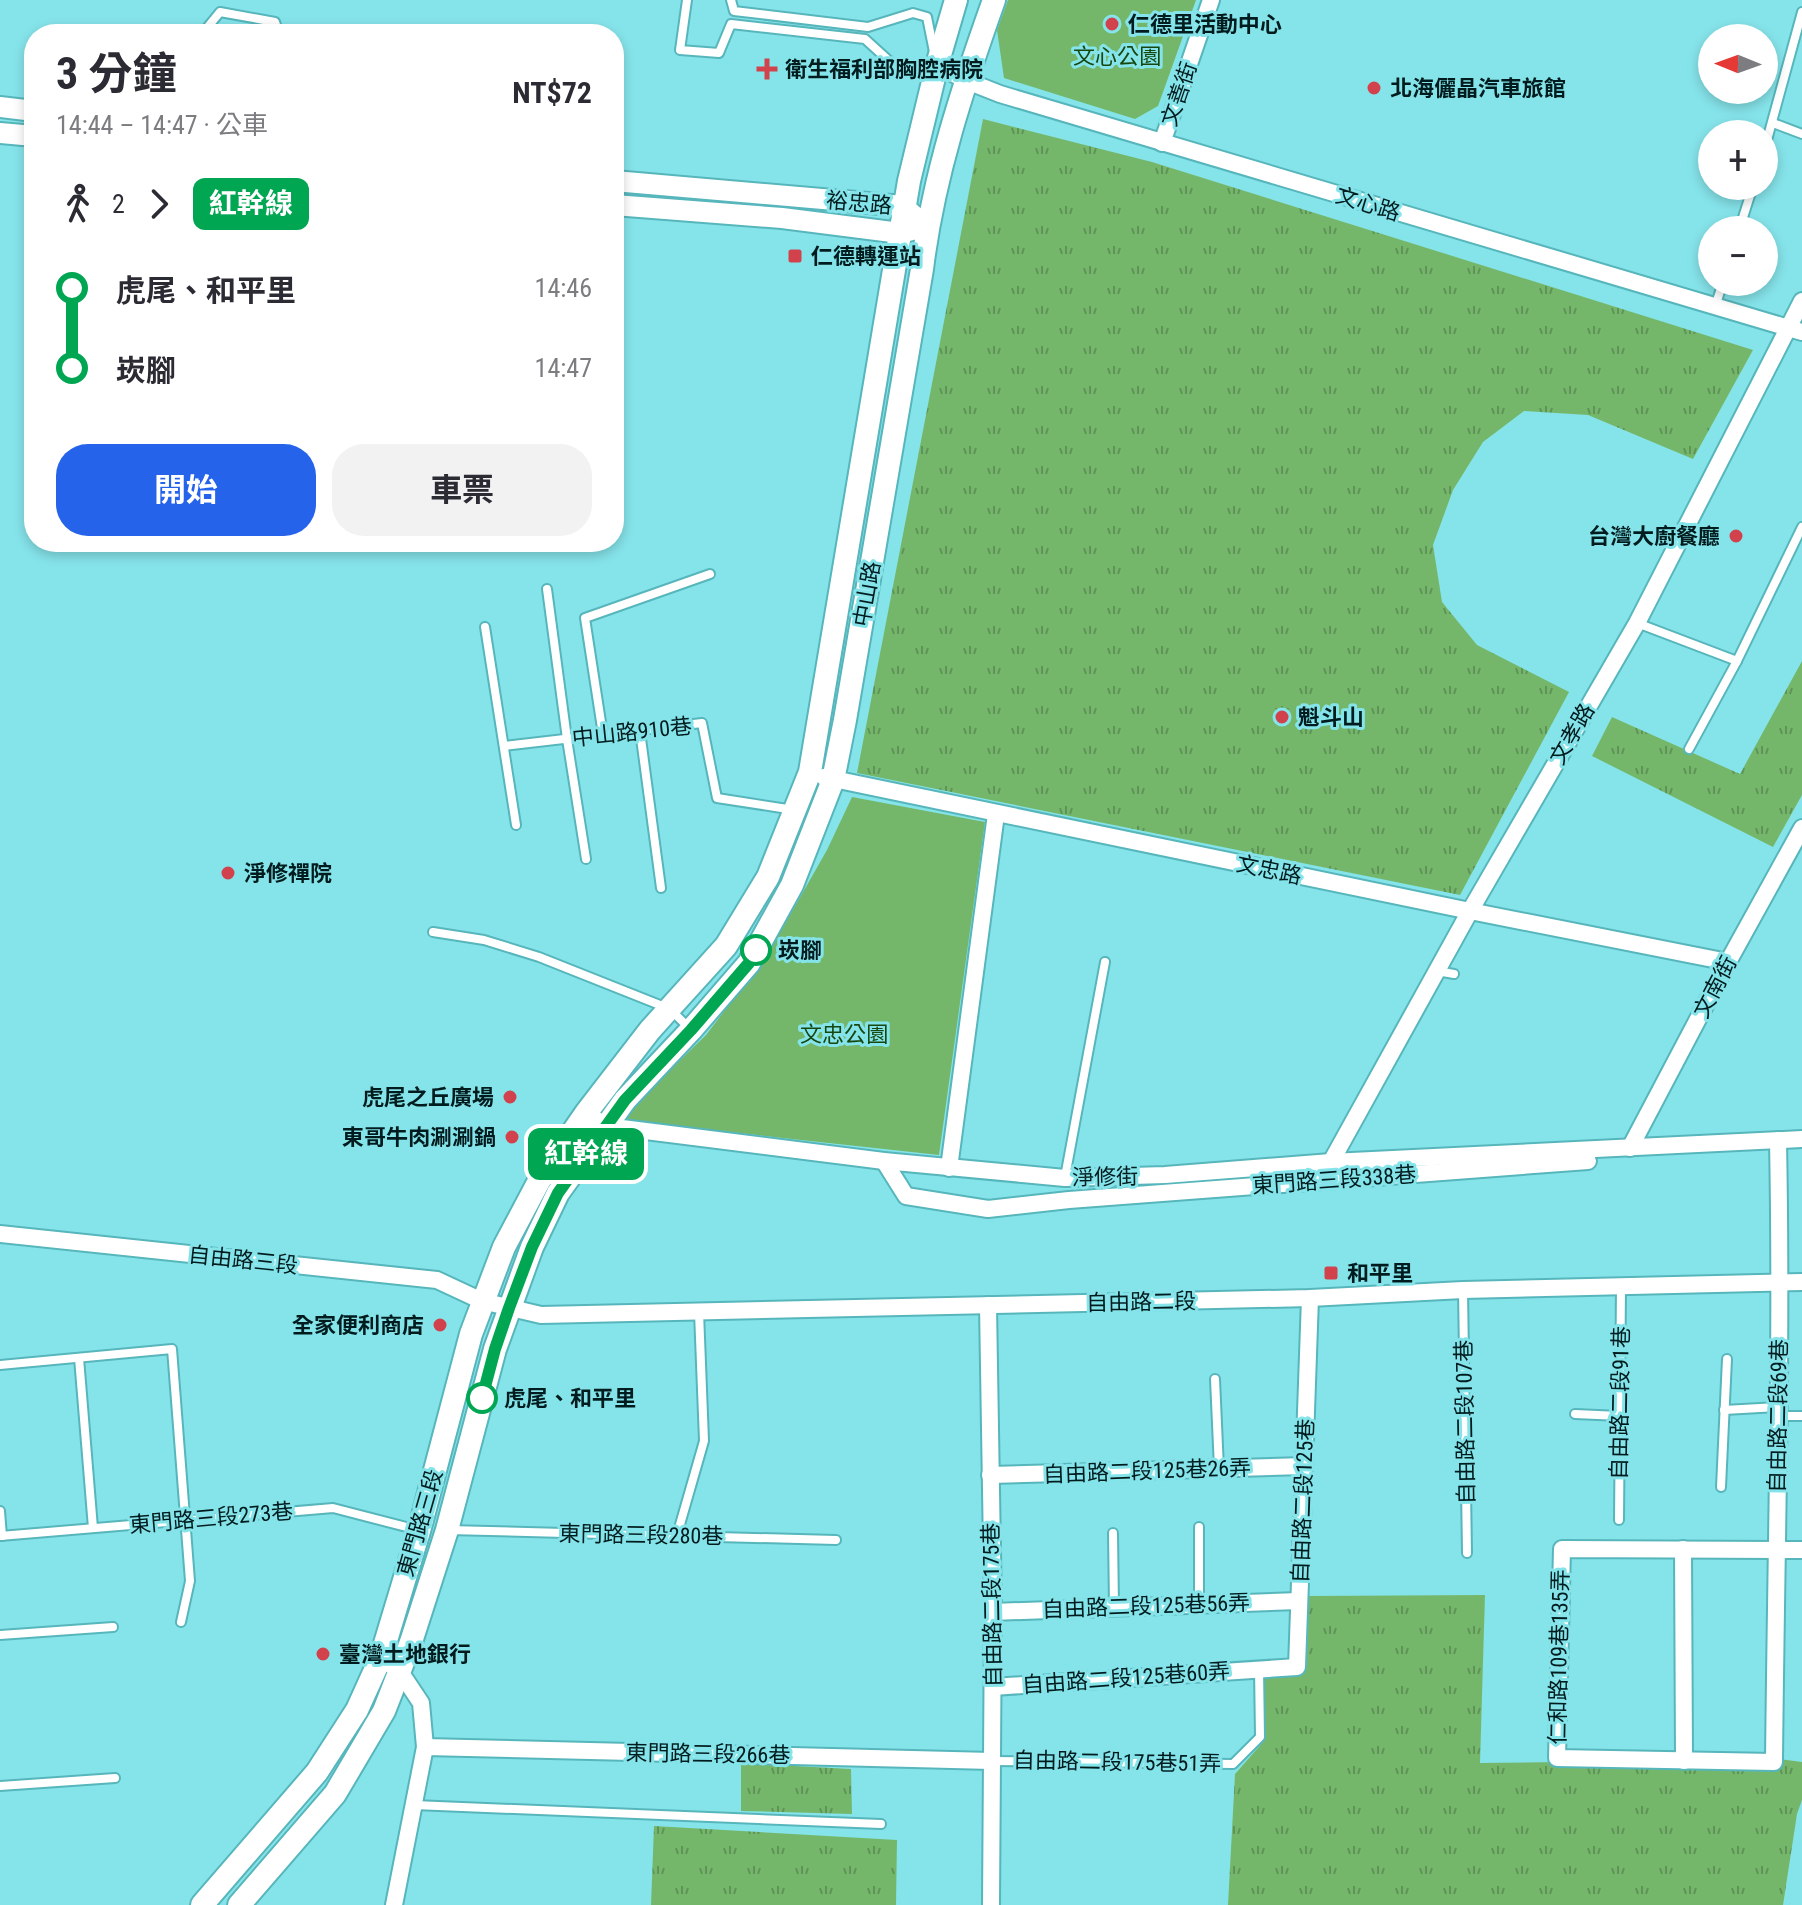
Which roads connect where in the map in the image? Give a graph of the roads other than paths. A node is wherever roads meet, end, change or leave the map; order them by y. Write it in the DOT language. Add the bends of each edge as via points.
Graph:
graph roads {
  1 [pos="687,0"];
  2 [pos="731,0"];
  3 [pos="956,0"];
  4 [pos="994,0"];
  5 [pos="1211,0"];
  6 [pos="1802,12"];
  7 [pos="210,24"];
  8 [pos="276,24"];
  9 [pos="1799,34"];
  10 [pos="937,65"];
  11 [pos="967,81"];
  12 [pos="0,107"];
  13 [pos="24,110"];
  14 [pos="1774,120"];
  15 [pos="1778,125"];
  16 [pos="0,133"];
  17 [pos="1802,134"];
  18 [pos="24,135"];
  19 [pos="1162,143"];
  20 [pos="624,182"];
  21 [pos="781,196"];
  22 [pos="624,206"];
  23 [pos="903,206"];
  24 [pos="782,218"];
  25 [pos="927,227"];
  26 [pos="900,233"];
  27 [pos="1719,296"];
  28 [pos="1802,301"];
  29 [pos="1715,307"];
  30 [pos="1795,330"];
  31 [pos="1802,527"];
  32 [pos="710,574"];
  33 [pos="547,589"];
  34 [pos="1637,623"];
  35 [pos="485,627"];
  36 [pos="1737,661"];
  37 [pos="640,731"];
  38 [pos="603,735"];
  39 [pos="567,739"];
  40 [pos="504,746"];
  41 [pos="1689,749"];
  42 [pos="810,772"];
  43 [pos="833,780"];
  44 [pos="795,810"];
  45 [pos="996,814"];
  46 [pos="516,825"];
  47 [pos="1802,828"];
  48 [pos="586,859"];
  49 [pos="661,888"];
  50 [pos="1470,911"];
  51 [pos="433,932"];
  52 [pos="1105,962"];
  53 [pos="1728,962"];
  54 [pos="1437,971"];
  55 [pos="1454,974"];
  56 [pos="670,1009"];
  57 [pos="691,1030"];
  58 [pos="586,1113"];
  59 [pos="606,1126"];
  60 [pos="1802,1139"];
  61 [pos="1778,1140"];
  62 [pos="1630,1148"];
  63 [pos="884,1161"];
  64 [pos="1331,1162"];
  65 [pos="949,1168"];
  66 [pos="1065,1178"];
  67 [pos="0,1234"];
  68 [pos="1780,1282"];
  69 [pos="1802,1282"];
  70 [pos="1622,1286"];
  71 [pos="1463,1290"];
  72 [pos="1310,1298"];
  73 [pos="482,1301"];
  74 [pos="988,1305"];
  75 [pos="509,1308"];
  76 [pos="698,1310"];
  77 [pos="79,1358"];
  78 [pos="1727,1359"];
  79 [pos="0,1365"];
  80 [pos="1215,1379"];
  81 [pos="1724,1410"];
  82 [pos="1778,1411"];
  83 [pos="1575,1414"];
  84 [pos="1620,1416"];
  85 [pos="1802,1416"];
  86 [pos="1304,1466"];
  87 [pos="1219,1470"];
  88 [pos="990,1475"];
  89 [pos="1721,1487"];
  90 [pos="0,1511"];
  91 [pos="1619,1520"];
  92 [pos="184,1521"];
  93 [pos="1199,1527"];
  94 [pos="93,1528"];
  95 [pos="447,1530"];
  96 [pos="419,1531"];
  97 [pos="1113,1533"];
  98 [pos="677,1535"];
  99 [pos="1,1536"];
  100 [pos="836,1540"];
  101 [pos="1683,1549"];
  102 [pos="1776,1550"];
  103 [pos="1802,1550"];
  104 [pos="1467,1553"];
  105 [pos="1299,1601"];
  106 [pos="1199,1604"];
  107 [pos="1114,1607"];
  108 [pos="993,1612"];
  109 [pos="181,1622"];
  110 [pos="113,1627"];
  111 [pos="0,1635"];
  112 [pos="381,1657"];
  113 [pos="1259,1669"];
  114 [pos="401,1673"];
  115 [pos="993,1687"];
  116 [pos="425,1747"];
  117 [pos="992,1761"];
  118 [pos="1684,1761"];
  119 [pos="115,1778"];
  120 [pos="0,1786"];
  121 [pos="414,1805"];
  122 [pos="881,1824"];
  123 [pos="202,1905"];
  124 [pos="239,1905"];
  125 [pos="394,1905"];
  126 [pos="991,1905"];
  1 -- 10 [label="lane" via="680,50 719,53 731,24 865,39 898,69"];
  2 -- 10 [label="lane" via="734,11 868,27 913,13 927,17"];
  3 -- 10 [label="main road, 中山路"];
  4 -- 11 [label="main road, 中山路"];
  5 -- 19 [label="street, 文善街"];
  6 -- 9 [label="lane"];
  7 -- 8 [label="lane" via="220,12"];
  9 -- 14 [label="lane"];
  10 -- 11 [label="street, 文心路"];
  10 -- 23 [label="main road, 中山路"];
  11 -- 19 [label="street, 文心路"];
  11 -- 25 [label="main road, 中山路"];
  12 -- 13 [label="street"];
  15 -- 17 [label="lane"];
  16 -- 18 [label="street"];
  19 -- 29 [label="street, 文心路"];
  20 -- 21 [label="street, 裕忠路"];
  21 -- 23 [label="street, 裕忠路"];
  21 -- 24 [label="street"];
  22 -- 24 [label="street, 裕忠路"];
  23 -- 25 [label="street, 裕忠路"];
  23 -- 26 [label="main road, 中山路"];
  24 -- 26 [label="street, 裕忠路"];
  25 -- 26 [label="street, 裕忠路"];
  25 -- 43 [label="main road, 中山路"];
  26 -- 42 [label="main road, 中山路"];
  27 -- 29 [label="lane"];
  28 -- 30 [label="street, 文孝路"];
  29 -- 30 [label="street, 文心路"];
  30 -- 34 [label="street, 文孝路"];
  31 -- 36 [label="lane"];
  32 -- 38 [label="lane" via="585,618"];
  33 -- 39 [label="lane"];
  34 -- 36 [label="lane"];
  34 -- 50 [label="street, 文孝路"];
  35 -- 40 [label="lane"];
  36 -- 41 [label="lane"];
  37 -- 38 [label="lane, 中山路910巷"];
  37 -- 44 [label="lane, 中山路910巷" via="702,723 717,798"];
  37 -- 49 [label="lane"];
  38 -- 39 [label="lane, 中山路910巷"];
  39 -- 40 [label="lane, 中山路910巷"];
  39 -- 48 [label="lane"];
  40 -- 46 [label="lane"];
  42 -- 43 [label="street, 文忠路"];
  42 -- 44 [label="main road, 中山路"];
  43 -- 45 [label="street, 文忠路"];
  43 -- 57 [label="main road, 中山路" via="792,885 749,963"];
  44 -- 56 [label="main road, 中山路" via="768,877 726,946"];
  45 -- 50 [label="street, 文忠路"];
  45 -- 65 [label="street"];
  47 -- 53 [label="street, 文南街"];
  50 -- 53 [label="street, 文忠路"];
  50 -- 54 [label="street, 文孝路"];
  51 -- 56 [label="lane" via="539,957"];
  52 -- 66 [label="lane"];
  53 -- 62 [label="street, 文南街"];
  54 -- 55 [label="lane"];
  54 -- 64 [label="street, 文孝路"];
  56 -- 57 [label="lane"];
  56 -- 58 [label="main road, 中山路"];
  57 -- 59 [label="main road, 中山路"];
  58 -- 59 [label="street, 淨修街"];
  58 -- 73 [label="main road, 東門路三段" via="539,1181"];
  59 -- 63 [label="street, 淨修街"];
  59 -- 75 [label="main road, 東門路三段" via="558,1193"];
  60 -- 61 [label="street, 東門路三段338巷"];
  61 -- 62 [label="street, 東門路三段338巷"];
  61 -- 68 [label="street, 自由路二段69巷"];
  62 -- 63 [label="street, 東門路三段338巷" via="1610,1159 988,1209 906,1196"];
  62 -- 64 [label="street, 淨修街"];
  63 -- 65 [label="street, 淨修街"];
  64 -- 66 [label="street, 淨修街"];
  65 -- 66 [label="street, 淨修街"];
  67 -- 73 [label="street, 自由路三段" via="437,1280"];
  68 -- 69 [label="street, 自由路二段"];
  68 -- 70 [label="street, 自由路二段"];
  68 -- 82 [label="street, 自由路二段69巷"];
  70 -- 71 [label="street, 自由路二段"];
  70 -- 84 [label="lane, 自由路二段91巷"];
  71 -- 72 [label="street, 自由路二段"];
  71 -- 104 [label="lane, 自由路二段107巷"];
  72 -- 74 [label="street, 自由路二段"];
  72 -- 86 [label="street, 自由路二段125巷"];
  73 -- 75 [label="street, 自由路二段"];
  73 -- 96 [label="main road, 東門路三段"];
  74 -- 76 [label="street, 自由路二段"];
  74 -- 88 [label="street, 自由路二段175巷"];
  75 -- 76 [label="street, 自由路二段" via="541,1315"];
  75 -- 95 [label="main road, 東門路三段"];
  76 -- 98 [label="lane" via="704,1441"];
  77 -- 79 [label="lane"];
  77 -- 92 [label="lane" via="172,1349"];
  77 -- 94 [label="lane"];
  78 -- 81 [label="lane"];
  80 -- 87 [label="lane"];
  81 -- 82 [label="lane"];
  81 -- 89 [label="lane"];
  82 -- 85 [label="lane"];
  82 -- 102 [label="street, 自由路二段69巷"];
  83 -- 84 [label="lane"];
  84 -- 91 [label="lane, 自由路二段91巷"];
  86 -- 87 [label="street, 自由路二段125巷26弄"];
  86 -- 105 [label="street, 自由路二段125巷"];
  87 -- 88 [label="street, 自由路二段125巷26弄"];
  88 -- 108 [label="street, 自由路二段175巷"];
  90 -- 99 [label="lane"];
  92 -- 94 [label="lane, 東門路三段273巷"];
  92 -- 96 [label="lane, 東門路三段273巷" via="333,1508"];
  92 -- 109 [label="lane" via="190,1581"];
  93 -- 106 [label="lane"];
  94 -- 99 [label="lane, 東門路三段273巷"];
  95 -- 98 [label="lane, 東門路三段280巷"];
  95 -- 114 [label="main road, 東門路三段"];
  96 -- 112 [label="main road, 東門路三段"];
  97 -- 107 [label="lane"];
  98 -- 100 [label="lane, 東門路三段280巷"];
  101 -- 102 [label="street, 仁和路109巷135弄"];
  101 -- 118 [label="street"];
  101 -- 118 [label="street, 仁和路109巷135弄" via="1562,1549 1557,1758"];
  102 -- 103 [label="street"];
  102 -- 118 [label="street, 仁和路109巷135弄" via="1774,1762"];
  105 -- 106 [label="street, 自由路二段125巷56弄"];
  105 -- 113 [label="street, 自由路二段125巷" via="1297,1667"];
  106 -- 107 [label="street, 自由路二段125巷56弄"];
  107 -- 108 [label="street, 自由路二段125巷56弄"];
  108 -- 115 [label="street, 自由路二段175巷"];
  110 -- 111 [label="lane"];
  112 -- 114 [label="street"];
  112 -- 123 [label="main road, 東門路三段" via="357,1710 317,1772"];
  113 -- 115 [label="street, 自由路二段125巷60弄"];
  113 -- 117 [label="lane, 自由路二段175巷51弄" via="1260,1737 1233,1764"];
  114 -- 116 [label="street" via="421,1703"];
  114 -- 124 [label="main road, 東門路三段" via="335,1794"];
  115 -- 117 [label="street, 自由路二段175巷"];
  116 -- 117 [label="street, 東門路三段266巷"];
  116 -- 121 [label="street"];
  117 -- 126 [label="street, 自由路二段175巷"];
  119 -- 120 [label="lane"];
  121 -- 122 [label="lane"];
  121 -- 125 [label="street"];
}
